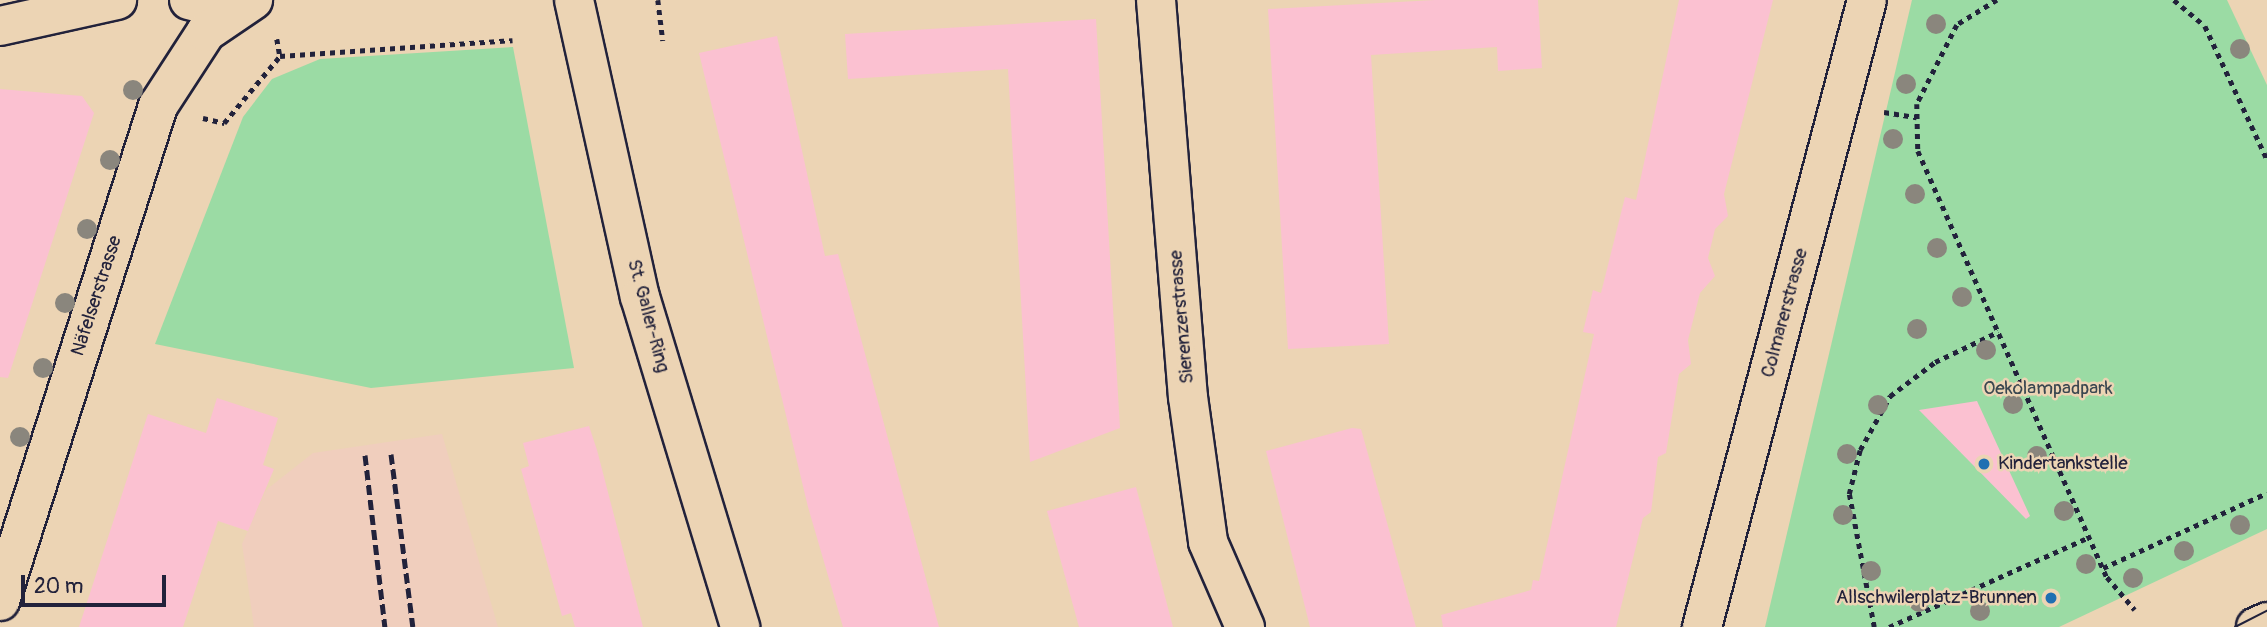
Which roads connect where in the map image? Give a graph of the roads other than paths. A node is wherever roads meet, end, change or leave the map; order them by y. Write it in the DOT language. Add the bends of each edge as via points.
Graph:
graph roads {
  1 [pos="117,0"];
  2 [pos="189,0"];
  3 [pos="574,0"];
  4 [pos="1156,0"];
  5 [pos="1867,0"];
  6 [pos="237,4"];
  7 [pos="0,26"];
  8 [pos="0,601"];
  9 [pos="2267,622"];
  10 [pos="740,627"];
  11 [pos="1245,627"];
  12 [pos="1702,627"];
  13 [pos="2256,627"];
  1 -- 7 [label="street"];
  2 -- 6 [label="street"];
  3 -- 10 [label="street, St. Galler-Ring" via="640,297"];
  4 -- 11 [label="street, Sierenzerstrasse" via="1188,397 1208,542"];
  5 -- 12 [label="street, Colmarerstrasse"];
  6 -- 8 [label="street, Näfelserstrasse" via="183,59 158,106"];
  9 -- 13 [label="street"];
}
